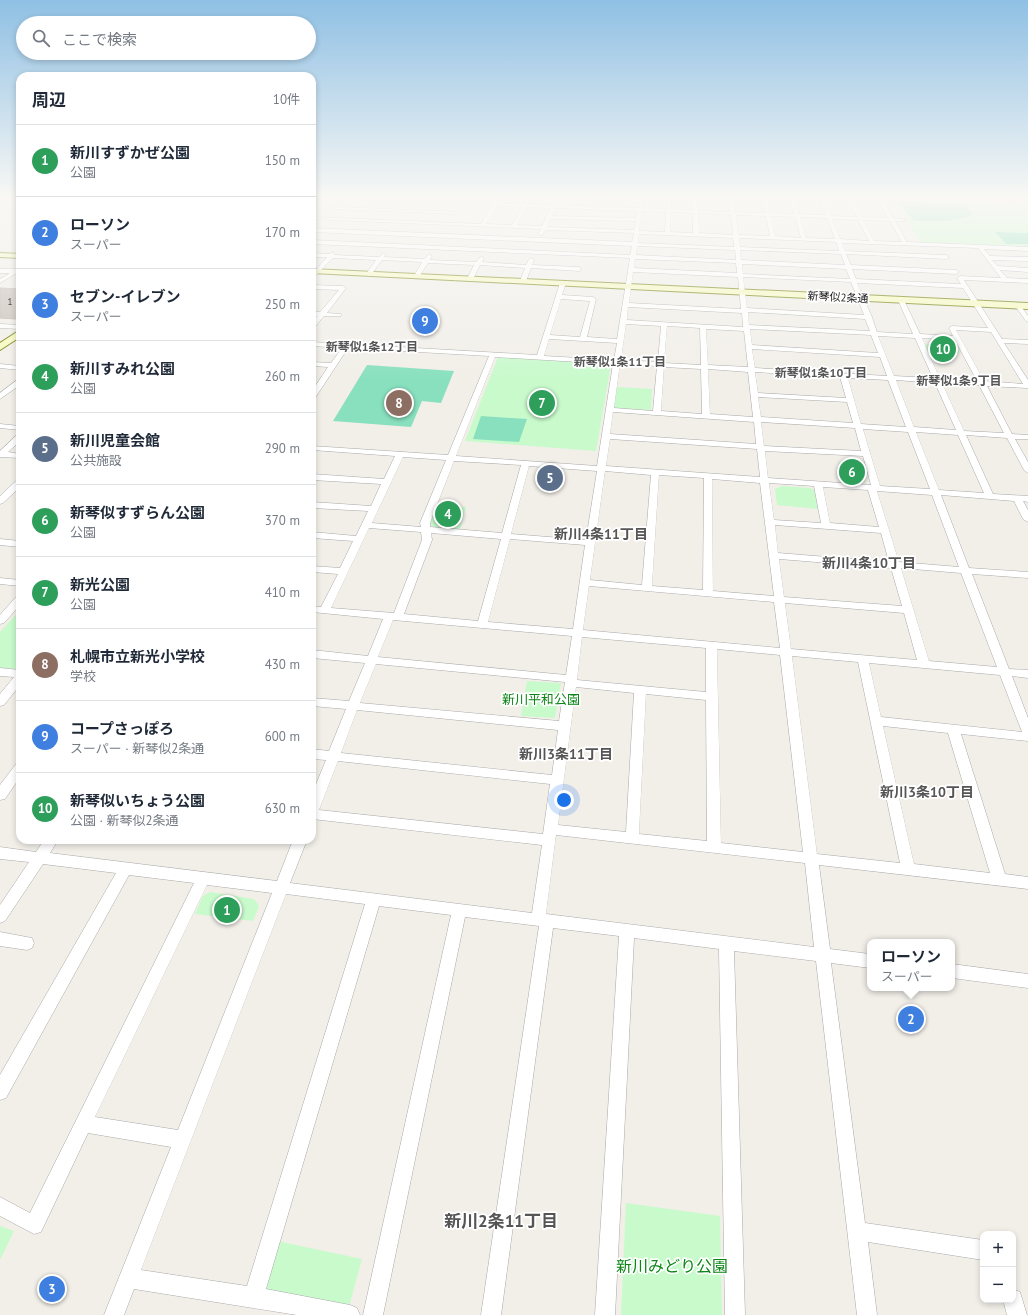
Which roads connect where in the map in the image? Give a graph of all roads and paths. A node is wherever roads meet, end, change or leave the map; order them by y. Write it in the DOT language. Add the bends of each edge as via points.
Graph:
graph roads {
  1 [pos="329,257"];
  2 [pos="353,257"];
  3 [pos="428,257"];
  4 [pos="481,257"];
  5 [pos="532,257"];
  6 [pos="582,257"];
  7 [pos="633,257"];
  8 [pos="641,257"];
  9 [pos="739,257"];
  10 [pos="846,257"];
  11 [pos="933,257"];
  12 [pos="946,258"];
  13 [pos="989,258"];
  14 [pos="380,259"];
  15 [pos="1028,259"];
  16 [pos="426,261"];
  17 [pos="739,262"];
  18 [pos="478,264"];
  19 [pos="529,266"];
  20 [pos="849,267"];
  21 [pos="996,268"];
  22 [pos="580,269"];
  23 [pos="16,270"];
  24 [pos="632,270"];
  25 [pos="1028,270"];
  26 [pos="0,271"];
  27 [pos="16,271"];
  28 [pos="316,271"];
  29 [pos="956,272"];
  30 [pos="316,273"];
  31 [pos="369,274"];
  32 [pos="417,276"];
  33 [pos="741,276"];
  34 [pos="960,278"];
  35 [pos="470,279"];
  36 [pos="1005,280"];
  37 [pos="523,281"];
  38 [pos="855,281"];
  39 [pos="1028,281"];
  40 [pos="0,282"];
  41 [pos="563,283"];
  42 [pos="575,284"];
  43 [pos="965,286"];
  44 [pos="316,287"];
  45 [pos="629,287"];
  46 [pos="743,292"];
  47 [pos="559,297"];
  48 [pos="862,298"];
  49 [pos="901,300"];
  50 [pos="977,304"];
  51 [pos="626,305"];
  52 [pos="1018,306"];
  53 [pos="1028,306"];
  54 [pos="745,311"];
  55 [pos="316,314"];
  56 [pos="322,314"];
  57 [pos="339,315"];
  58 [pos="869,317"];
  59 [pos="1028,320"];
  60 [pos="316,322"];
  61 [pos="624,322"];
  62 [pos="664,325"];
  63 [pos="0,326"];
  64 [pos="703,327"];
  65 [pos="16,328"];
  66 [pos="747,328"];
  67 [pos="16,330"];
  68 [pos="993,330"];
  69 [pos="16,332"];
  70 [pos="875,334"];
  71 [pos="917,336"];
  72 [pos="547,337"];
  73 [pos="957,338"];
  74 [pos="583,339"];
  75 [pos="0,340"];
  76 [pos="621,341"];
  77 [pos="1000,341"];
  78 [pos="1028,342"];
  79 [pos="316,344"];
  80 [pos="347,346"];
  81 [pos="0,347"];
  82 [pos="750,347"];
  83 [pos="493,354"];
  84 [pos="883,355"];
  85 [pos="540,357"];
  86 [pos="618,362"];
  87 [pos="316,364"];
  88 [pos="661,364"];
  89 [pos="333,365"];
  90 [pos="0,366"];
  91 [pos="704,366"];
  92 [pos="16,368"];
  93 [pos="752,370"];
  94 [pos="843,374"];
  95 [pos="892,378"];
  96 [pos="938,380"];
  97 [pos="982,383"];
  98 [pos="16,385"];
  99 [pos="1028,386"];
  100 [pos="316,390"];
  101 [pos="755,395"];
  102 [pos="0,398"];
  103 [pos="850,400"];
  104 [pos="610,410"];
  105 [pos="657,413"];
  106 [pos="706,416"];
  107 [pos="758,420"];
  108 [pos="0,426"];
  109 [pos="857,426"];
  110 [pos="16,428"];
  111 [pos="911,429"];
  112 [pos="961,432"];
  113 [pos="1009,435"];
  114 [pos="607,436"];
  115 [pos="1028,437"];
  116 [pos="16,440"];
  117 [pos="761,447"];
  118 [pos="316,448"];
  119 [pos="0,454"];
  120 [pos="400,454"];
  121 [pos="865,454"];
  122 [pos="16,456"];
  123 [pos="452,458"];
  124 [pos="526,463"];
  125 [pos="602,469"];
  126 [pos="1028,470"];
  127 [pos="655,472"];
  128 [pos="708,476"];
  129 [pos="316,477"];
  130 [pos="765,480"];
  131 [pos="387,482"];
  132 [pos="818,484"];
  133 [pos="16,486"];
  134 [pos="874,488"];
  135 [pos="935,492"];
  136 [pos="990,496"];
  137 [pos="1017,498"];
  138 [pos="1028,499"];
  139 [pos="0,501"];
  140 [pos="316,505"];
  141 [pos="374,509"];
  142 [pos="1028,519"];
  143 [pos="770,522"];
  144 [pos="367,526"];
  145 [pos="826,526"];
  146 [pos="426,530"];
  147 [pos="884,530"];
  148 [pos="316,535"];
  149 [pos="505,536"];
  150 [pos="360,539"];
  151 [pos="0,542"];
  152 [pos="16,543"];
  153 [pos="590,543"];
  154 [pos="774,556"];
  155 [pos="894,565"];
  156 [pos="316,569"];
  157 [pos="344,571"];
  158 [pos="965,571"];
  159 [pos="1028,576"];
  160 [pos="0,581"];
  161 [pos="16,583"];
  162 [pos="585,583"];
  163 [pos="647,588"];
  164 [pos="708,593"];
  165 [pos="780,600"];
  166 [pos="16,602"];
  167 [pos="316,609"];
  168 [pos="325,610"];
  169 [pos="907,610"];
  170 [pos="393,616"];
  171 [pos="0,620"];
  172 [pos="482,625"];
  173 [pos="578,633"];
  174 [pos="711,645"];
  175 [pos="786,652"];
  176 [pos="316,654"];
  177 [pos="863,659"];
  178 [pos="372,660"];
  179 [pos="924,664"];
  180 [pos="0,672"];
  181 [pos="1004,672"];
  182 [pos="16,674"];
  183 [pos="1028,674"];
  184 [pos="570,681"];
  185 [pos="16,682"];
  186 [pos="640,690"];
  187 [pos="711,696"];
  188 [pos="0,702"];
  189 [pos="316,702"];
  190 [pos="353,706"];
  191 [pos="877,721"];
  192 [pos="564,726"];
  193 [pos="953,729"];
  194 [pos="1028,733"];
  195 [pos="1028,737"];
  196 [pos="316,754"];
  197 [pos="333,756"];
  198 [pos="16,773"];
  199 [pos="557,780"];
  200 [pos="0,795"];
  201 [pos="316,800"];
  202 [pos="316,814"];
  203 [pos="549,834"];
  204 [pos="632,838"];
  205 [pos="48,844"];
  206 [pos="298,844"];
  207 [pos="714,847"];
  208 [pos="0,853"];
  209 [pos="39,858"];
  210 [pos="811,858"];
  211 [pos="126,868"];
  212 [pos="908,870"];
  213 [pos="203,878"];
  214 [pos="999,879"];
  215 [pos="1028,883"];
  216 [pos="281,888"];
  217 [pos="374,899"];
  218 [pos="459,910"];
  219 [pos="0,917"];
  220 [pos="542,920"];
  221 [pos="627,931"];
  222 [pos="0,939"];
  223 [pos="27,943"];
  224 [pos="726,943"];
  225 [pos="824,956"];
  226 [pos="867,961"];
  227 [pos="955,971"];
  228 [pos="1028,980"];
  229 [pos="0,1092"];
  230 [pos="84,1124"];
  231 [pos="182,1140"];
  232 [pos="0,1206"];
  233 [pos="857,1231"];
  234 [pos="980,1250"];
  235 [pos="128,1278"];
  236 [pos="254,1298"];
  237 [pos="1014,1303"];
  238 [pos="114,1315"];
  239 [pos="350,1315"];
  240 [pos="373,1315"];
  241 [pos="491,1315"];
  242 [pos="605,1315"];
  243 [pos="735,1315"];
  244 [pos="867,1315"];
  245 [pos="1017,1315"];
  1 -- 28 [label="street"];
  2 -- 14 [label="street"];
  3 -- 16 [label="street"];
  4 -- 18 [label="street"];
  5 -- 19 [label="street"];
  6 -- 22 [label="street"];
  7 -- 24 [label="street"];
  8 -- 17 [label="street"];
  9 -- 17 [label="street"];
  10 -- 20 [label="street"];
  11 -- 12 [label="street"];
  12 -- 29 [label="street"];
  13 -- 15 [label="street"];
  13 -- 21 [label="street"];
  14 -- 16 [label="street"];
  14 -- 31 [label="street"];
  16 -- 18 [label="street"];
  16 -- 32 [label="street"];
  17 -- 20 [label="street"];
  17 -- 33 [label="street"];
  18 -- 19 [label="street"];
  18 -- 35 [label="street"];
  19 -- 22 [label="street"];
  19 -- 37 [label="street"];
  20 -- 29 [label="street"];
  20 -- 38 [label="street"];
  21 -- 25 [label="street"];
  21 -- 36 [label="street"];
  22 -- 42 [label="street"];
  23 -- 26 [label="street"];
  24 -- 33 [label="street"];
  24 -- 45 [label="street"];
  27 -- 40 [label="street"];
  29 -- 34 [label="street"];
  30 -- 31 [label="street, 新琴似2条通"];
  31 -- 32 [label="street, 新琴似2条通"];
  32 -- 35 [label="street, 新琴似2条通"];
  33 -- 38 [label="street"];
  33 -- 46 [label="street"];
  34 -- 36 [label="street"];
  34 -- 43 [label="street"];
  35 -- 37 [label="street, 新琴似2条通"];
  36 -- 39 [label="street"];
  37 -- 41 [label="street, 新琴似2条通"];
  38 -- 43 [label="street"];
  38 -- 48 [label="street"];
  41 -- 42 [label="street, 新琴似2条通"];
  41 -- 47 [label="street"];
  42 -- 45 [label="street, 新琴似2条通"];
  43 -- 50 [label="street"];
  44 -- 56 [label="street" via="343,288"];
  45 -- 46 [label="street, 新琴似2条通"];
  45 -- 51 [label="street"];
  46 -- 48 [label="street, 新琴似2条通"];
  46 -- 54 [label="street"];
  47 -- 72 [label="street"];
  47 -- 74 [label="street" via="593,299"];
  48 -- 49 [label="street, 新琴似2条通"];
  48 -- 58 [label="street"];
  49 -- 50 [label="street, 新琴似2条通"];
  49 -- 71 [label="street"];
  50 -- 52 [label="street, 新琴似2条通"];
  50 -- 68 [label="street"];
  51 -- 54 [label="street"];
  51 -- 61 [label="street"];
  52 -- 53 [label="street, 新琴似2条通"];
  52 -- 59 [label="street"];
  54 -- 58 [label="street"];
  54 -- 66 [label="street"];
  55 -- 56 [label="street"];
  56 -- 57 [label="street"];
  56 -- 60 [label="street"];
  58 -- 70 [label="street"];
  61 -- 62 [label="street"];
  61 -- 76 [label="street"];
  62 -- 64 [label="street"];
  62 -- 88 [label="street"];
  63 -- 65 [label="street"];
  64 -- 66 [label="street"];
  64 -- 91 [label="street"];
  66 -- 70 [label="street"];
  66 -- 82 [label="street"];
  67 -- 75 [label="street"];
  68 -- 73 [label="street" via="952,328"];
  68 -- 77 [label="street"];
  69 -- 81 [label="street"];
  70 -- 71 [label="street"];
  70 -- 84 [label="street"];
  71 -- 73 [label="street"];
  71 -- 96 [label="street"];
  72 -- 74 [label="street"];
  72 -- 85 [label="street"];
  73 -- 97 [label="street"];
  74 -- 76 [label="street"];
  76 -- 86 [label="street"];
  77 -- 78 [label="street"];
  77 -- 99 [label="street"];
  79 -- 80 [label="street"];
  80 -- 83 [label="street"];
  80 -- 89 [label="street"];
  82 -- 84 [label="street"];
  82 -- 93 [label="street"];
  83 -- 85 [label="street"];
  83 -- 123 [label="street"];
  84 -- 95 [label="street"];
  85 -- 86 [label="street"];
  86 -- 88 [label="street"];
  86 -- 104 [label="street"];
  87 -- 89 [label="street"];
  88 -- 91 [label="street"];
  88 -- 105 [label="street"];
  89 -- 100 [label="street"];
  90 -- 92 [label="street"];
  91 -- 93 [label="street"];
  91 -- 106 [label="street"];
  93 -- 94 [label="street"];
  93 -- 101 [label="street"];
  94 -- 95 [label="street"];
  94 -- 103 [label="street"];
  95 -- 96 [label="street"];
  95 -- 111 [label="street"];
  96 -- 97 [label="street"];
  96 -- 112 [label="street"];
  97 -- 99 [label="street"];
  97 -- 113 [label="street"];
  98 -- 102 [label="street"];
  101 -- 103 [label="street"];
  101 -- 107 [label="street"];
  103 -- 109 [label="street"];
  104 -- 105 [label="street"];
  104 -- 114 [label="street"];
  105 -- 106 [label="street"];
  106 -- 107 [label="street"];
  107 -- 109 [label="street"];
  107 -- 117 [label="street"];
  108 -- 110 [label="street"];
  109 -- 111 [label="street"];
  109 -- 121 [label="street"];
  111 -- 112 [label="street"];
  111 -- 135 [label="street"];
  112 -- 113 [label="street"];
  112 -- 136 [label="street"];
  113 -- 115 [label="street"];
  113 -- 126 [label="street"];
  114 -- 117 [label="street"];
  114 -- 125 [label="street"];
  116 -- 119 [label="street"];
  117 -- 121 [label="street"];
  117 -- 130 [label="street"];
  118 -- 120 [label="street"];
  119 -- 122 [label="street"];
  120 -- 123 [label="street"];
  120 -- 131 [label="street"];
  121 -- 134 [label="street"];
  123 -- 124 [label="street"];
  123 -- 146 [label="street" via="425,523"];
  124 -- 125 [label="street"];
  124 -- 149 [label="street"];
  125 -- 127 [label="street"];
  125 -- 153 [label="street"];
  127 -- 128 [label="street"];
  127 -- 163 [label="street"];
  128 -- 130 [label="street"];
  128 -- 164 [label="street"];
  129 -- 131 [label="street"];
  130 -- 132 [label="street"];
  130 -- 143 [label="street"];
  131 -- 141 [label="street"];
  132 -- 134 [label="street"];
  132 -- 145 [label="street"];
  133 -- 139 [label="street"];
  134 -- 135 [label="street"];
  134 -- 147 [label="street"];
  135 -- 136 [label="street"];
  135 -- 158 [label="street"];
  136 -- 137 [label="street"];
  137 -- 138 [label="street"];
  137 -- 142 [label="street"];
  140 -- 141 [label="street"];
  141 -- 144 [label="street"];
  143 -- 145 [label="street"];
  143 -- 154 [label="street"];
  144 -- 146 [label="street"];
  144 -- 150 [label="street"];
  145 -- 147 [label="street"];
  146 -- 149 [label="street"];
  146 -- 170 [label="street" via="427,540"];
  147 -- 155 [label="street"];
  148 -- 150 [label="street"];
  149 -- 153 [label="street"];
  149 -- 172 [label="street"];
  150 -- 157 [label="street"];
  151 -- 152 [label="street"];
  153 -- 162 [label="street"];
  154 -- 155 [label="street"];
  154 -- 165 [label="street"];
  155 -- 158 [label="street"];
  155 -- 169 [label="street"];
  156 -- 157 [label="street"];
  157 -- 168 [label="street"];
  158 -- 159 [label="street"];
  158 -- 181 [label="street"];
  160 -- 161 [label="street"];
  162 -- 163 [label="street"];
  162 -- 173 [label="street"];
  163 -- 164 [label="street"];
  164 -- 165 [label="street"];
  165 -- 169 [label="street"];
  165 -- 175 [label="street"];
  166 -- 171 [label="street"];
  167 -- 168 [label="street"];
  168 -- 170 [label="street"];
  169 -- 179 [label="street"];
  170 -- 172 [label="street"];
  170 -- 178 [label="street"];
  172 -- 173 [label="street"];
  173 -- 174 [label="street"];
  173 -- 184 [label="street"];
  174 -- 175 [label="street"];
  174 -- 187 [label="street"];
  175 -- 177 [label="street"];
  175 -- 210 [label="street"];
  176 -- 178 [label="street"];
  177 -- 179 [label="street"];
  177 -- 191 [label="street"];
  178 -- 184 [label="street"];
  178 -- 190 [label="street"];
  179 -- 181 [label="street"];
  180 -- 182 [label="street"];
  181 -- 183 [label="street"];
  181 -- 194 [label="street"];
  184 -- 186 [label="street"];
  184 -- 192 [label="street"];
  185 -- 188 [label="street"];
  186 -- 187 [label="street"];
  186 -- 204 [label="street"];
  187 -- 207 [label="street"];
  189 -- 190 [label="street"];
  190 -- 192 [label="street"];
  190 -- 197 [label="street"];
  191 -- 193 [label="street"];
  191 -- 212 [label="street"];
  192 -- 199 [label="street"];
  193 -- 195 [label="street"];
  193 -- 214 [label="street"];
  196 -- 197 [label="street"];
  197 -- 199 [label="street"];
  197 -- 201 [label="street"];
  198 -- 200 [label="street"];
  199 -- 203 [label="street"];
  202 -- 203 [label="street"];
  203 -- 204 [label="street"];
  203 -- 220 [label="street"];
  204 -- 207 [label="street"];
  205 -- 209 [label="street"];
  206 -- 216 [label="street"];
  207 -- 210 [label="street"];
  208 -- 209 [label="street"];
  209 -- 211 [label="street"];
  209 -- 219 [label="street"];
  210 -- 212 [label="street"];
  210 -- 225 [label="street"];
  211 -- 213 [label="street"];
  211 -- 229 [label="street"];
  212 -- 214 [label="street"];
  213 -- 216 [label="street"];
  213 -- 230 [label="street"];
  214 -- 215 [label="street"];
  216 -- 217 [label="street"];
  216 -- 231 [label="street"];
  217 -- 218 [label="street"];
  217 -- 236 [label="street"];
  218 -- 220 [label="street"];
  218 -- 240 [label="street"];
  220 -- 221 [label="street"];
  220 -- 241 [label="street"];
  221 -- 224 [label="street"];
  221 -- 242 [label="street"];
  222 -- 223 [label="street"];
  224 -- 225 [label="street"];
  224 -- 243 [label="street"];
  225 -- 226 [label="street"];
  225 -- 233 [label="street"];
  227 -- 228 [label="street"];
  230 -- 231 [label="street"];
  230 -- 232 [label="street" via="34,1225"];
  231 -- 235 [label="street"];
  233 -- 234 [label="street"];
  233 -- 244 [label="street"];
  235 -- 236 [label="street"];
  235 -- 238 [label="street"];
  236 -- 239 [label="street"];
  237 -- 245 [label="street"];
}
